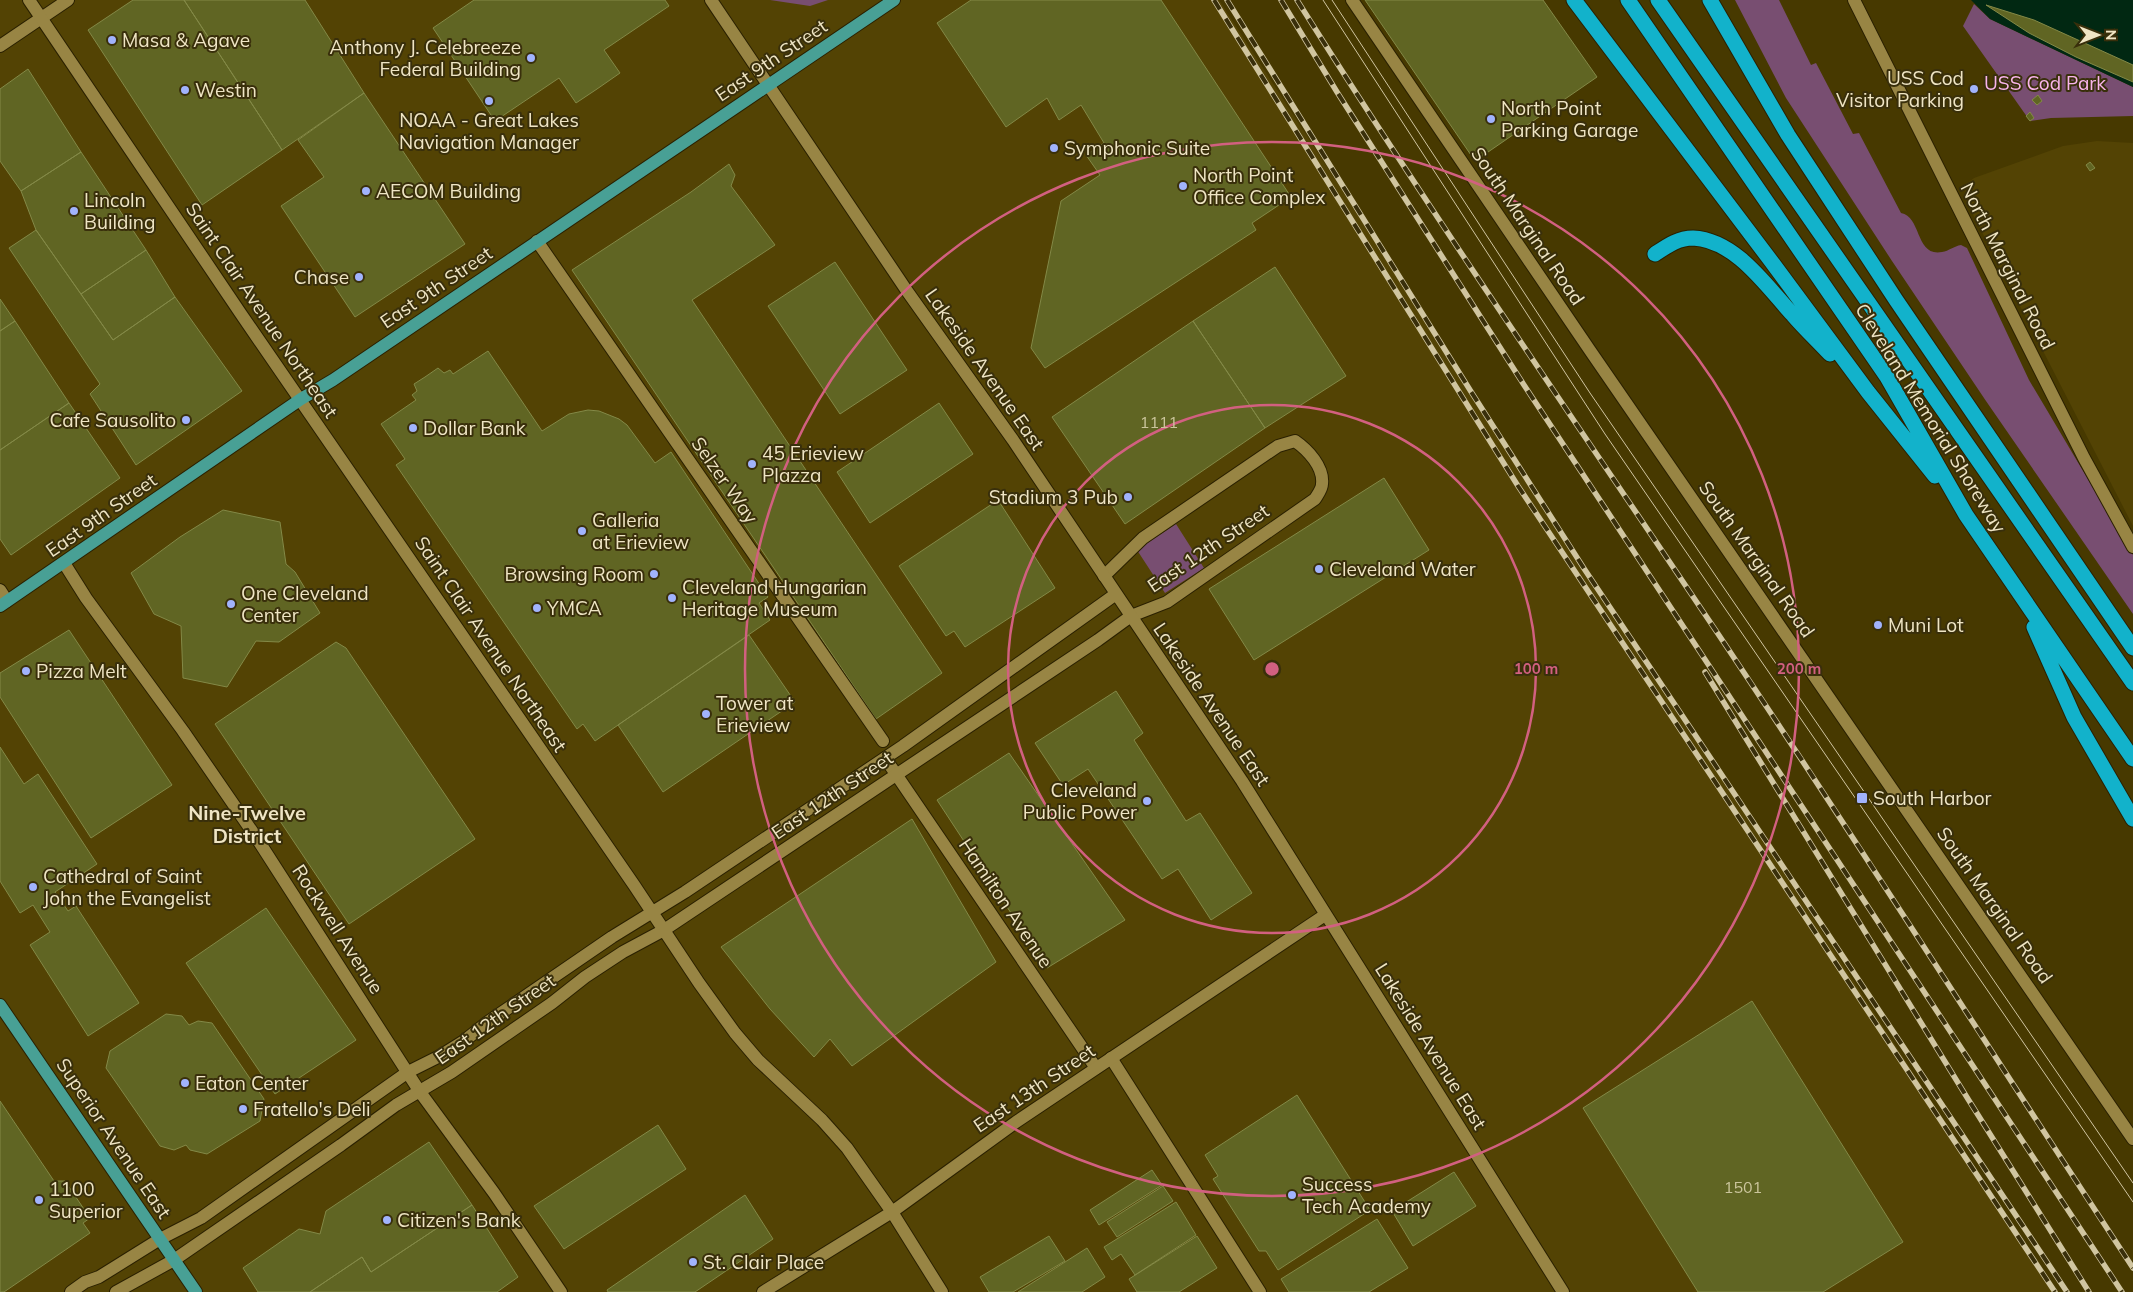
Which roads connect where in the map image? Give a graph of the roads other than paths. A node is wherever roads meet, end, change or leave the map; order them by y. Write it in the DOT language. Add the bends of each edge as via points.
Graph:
graph roads {
  1 [pos="29,0"];
  2 [pos="68,0"];
  3 [pos="711,0"];
  4 [pos="894,0"];
  5 [pos="1352,0"];
  6 [pos="1574,0"];
  7 [pos="1628,0"];
  8 [pos="1658,0"];
  9 [pos="1710,0"];
  10 [pos="1854,0"];
  11 [pos="42,19"];
  12 [pos="0,46"];
  13 [pos="767,85"];
  14 [pos="537,240"];
  15 [pos="1655,254"];
  16 [pos="1868,392"];
  17 [pos="301,399"];
  18 [pos="1966,515"];
  19 [pos="2133,547"];
  20 [pos="64,563"];
  21 [pos="1104,576"];
  22 [pos="0,590"];
  23 [pos="2018,591"];
  24 [pos="1116,594"];
  25 [pos="4,603"];
  26 [pos="1131,616"];
  27 [pos="2133,648"];
  28 [pos="2133,683"];
  29 [pos="883,741"];
  30 [pos="885,758"];
  31 [pos="2133,759"];
  32 [pos="896,775"];
  33 [pos="2133,819"];
  34 [pos="652,912"];
  35 [pos="1325,915"];
  36 [pos="664,930"];
  37 [pos="0,1005"];
  38 [pos="1111,1058"];
  39 [pos="1096,1068"];
  40 [pos="408,1072"];
  41 [pos="420,1092"];
  42 [pos="2133,1139"];
  43 [pos="892,1212"];
  44 [pos="160,1239"];
  45 [pos="174,1260"];
  46 [pos="71,1292"];
  47 [pos="116,1292"];
  48 [pos="196,1292"];
  49 [pos="561,1292"];
  50 [pos="763,1292"];
  51 [pos="942,1292"];
  52 [pos="1260,1292"];
  53 [pos="1563,1292"];
  1 -- 11 [label="street, Saint Clair Avenue Northeast"];
  2 -- 11 [label="street"];
  3 -- 13 [label="street, Lakeside Avenue East"];
  4 -- 13 [label="main road, East 9th Street"];
  5 -- 42 [label="street, South Marginal Road"];
  6 -- 16 [label="highway"];
  7 -- 18 [label="highway, Cleveland Memorial Shoreway" via="1887,377"];
  8 -- 28 [label="highway, Cleveland Memorial Shoreway"];
  9 -- 27 [label="highway" via="1788,135"];
  10 -- 19 [label="street, North Marginal Road" via="2084,458"];
  11 -- 12 [label="street"];
  11 -- 17 [label="street, Saint Clair Avenue Northeast"];
  13 -- 14 [label="main road, East 9th Street"];
  13 -- 21 [label="street, Lakeside Avenue East"];
  14 -- 17 [label="main road, East 9th Street"];
  14 -- 29 [label="street, Selzer Way"];
  15 -- 16 [label="highway" via="1683,239 1699,239 1722,246 1747,266"];
  16 -- 18 [label="highway"];
  17 -- 20 [label="main road, East 9th Street"];
  17 -- 34 [label="street, Saint Clair Avenue Northeast"];
  18 -- 23 [label="highway, Cleveland Memorial Shoreway"];
  20 -- 25 [label="main road, East 9th Street"];
  20 -- 40 [label="street, Rockwell Avenue" via="256,837"];
  21 -- 24 [label="street, Lakeside Avenue East"];
  21 -- 26 [label="street, East 12th Street" via="1143,538 1278,446 1295,441 1307,449 1322,474 1322,486 1315,499 1167,602"];
  22 -- 25 [label="street"];
  23 -- 31 [label="highway, Cleveland Memorial Shoreway"];
  23 -- 33 [label="highway" via="2074,716"];
  24 -- 26 [label="street, Lakeside Avenue East"];
  24 -- 30 [label="street, East 12th Street"];
  26 -- 32 [label="street, East 12th Street"];
  26 -- 35 [label="street, Lakeside Avenue East" via="1242,781"];
  30 -- 32 [label="street, Hamilton Avenue"];
  30 -- 34 [label="street, East 12th Street"];
  32 -- 36 [label="street, East 12th Street"];
  32 -- 39 [label="street, Hamilton Avenue"];
  34 -- 36 [label="street, Saint Clair Avenue Northeast"];
  34 -- 40 [label="street, East 12th Street" via="464,1041"];
  35 -- 38 [label="street, East 13th Street"];
  35 -- 53 [label="street, Lakeside Avenue East"];
  36 -- 41 [label="street, East 12th Street" via="585,977 552,1004"];
  36 -- 43 [label="street, Saint Clair Avenue Northeast" via="735,1033 847,1148"];
  37 -- 44 [label="main road, Superior Avenue East"];
  38 -- 39 [label="street, East 13th Street"];
  38 -- 52 [label="street"];
  39 -- 43 [label="street, East 13th Street"];
  40 -- 41 [label="street, Rockwell Avenue"];
  40 -- 44 [label="street, East 12th Street" via="201,1218"];
  41 -- 45 [label="street, East 12th Street" via="396,1105"];
  41 -- 49 [label="street, Rockwell Avenue"];
  43 -- 50 [label="street, East 13th Street"];
  43 -- 51 [label="street, Saint Clair Avenue Northeast"];
  44 -- 45 [label="main road, Superior Avenue East"];
  44 -- 46 [label="street, East 12th Street"];
  45 -- 47 [label="street, East 12th Street"];
  45 -- 48 [label="main road, Superior Avenue East"];
}
